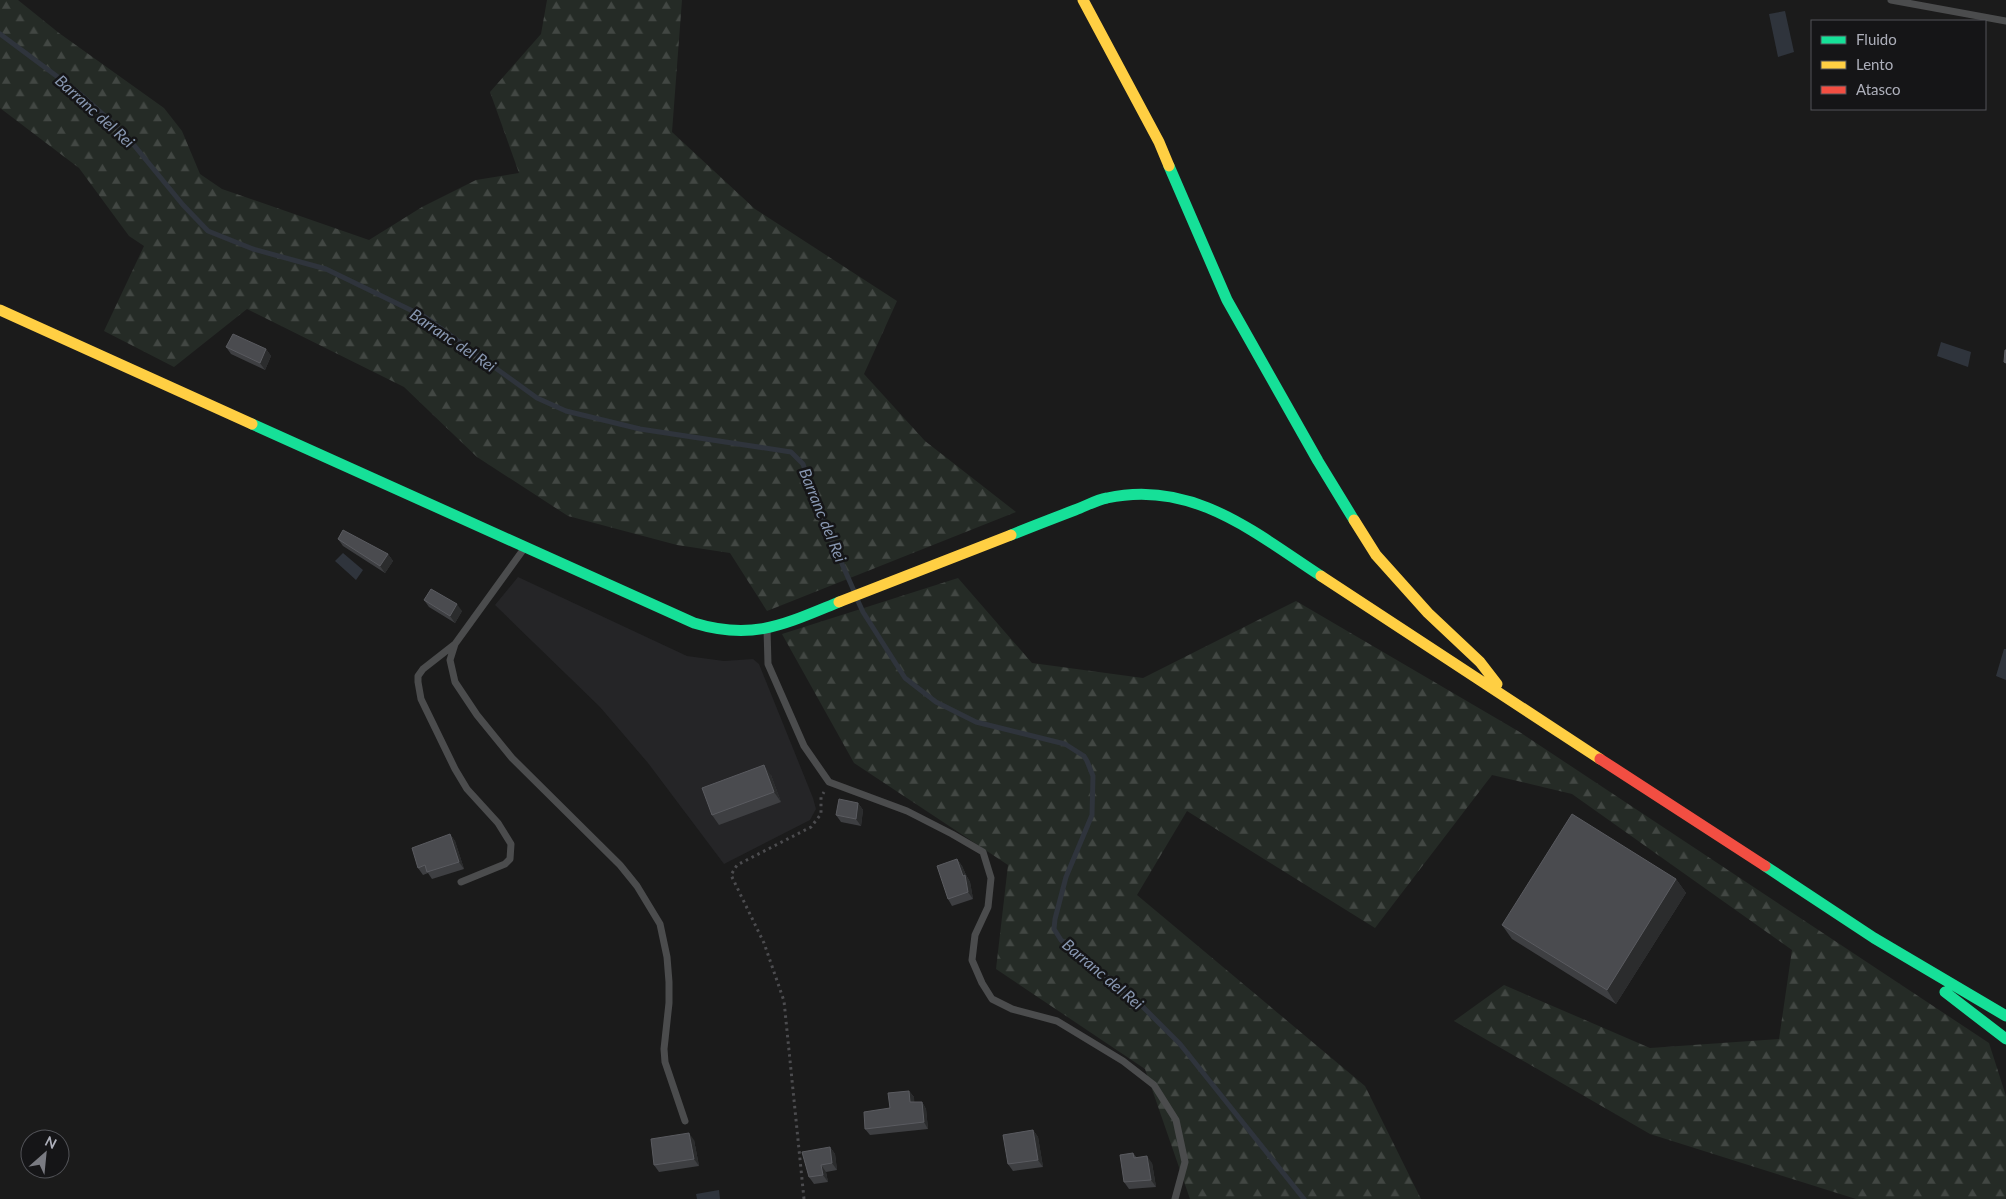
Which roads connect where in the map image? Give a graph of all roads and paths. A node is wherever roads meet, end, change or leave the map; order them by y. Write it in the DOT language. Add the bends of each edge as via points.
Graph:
graph roads {
  1 [pos="1083,0"];
  2 [pos="1891,0"];
  3 [pos="2006,21"];
  4 [pos="0,310"];
  5 [pos="524,548"];
  6 [pos="767,629"];
  7 [pos="455,644"];
  8 [pos="1508,698"];
  9 [pos="829,782"];
  10 [pos="461,882"];
  11 [pos="1874,938"];
  12 [pos="2006,1016"];
  13 [pos="2006,1039"];
  14 [pos="685,1121"];
  15 [pos="804,1199"];
  16 [pos="1175,1199"];
  1 -- 8 [label="main road" via="1159,142 1228,300 1318,461 1376,555 1428,613 1480,662"];
  2 -- 3 [label="lane"];
  4 -- 5 [label="main road"];
  5 -- 6 [label="main road" via="693,624 722,631"];
  5 -- 7 [label="lane"];
  6 -- 8 [label="main road" via="1105,498 1138,492 1182,496 1210,506 1248,528"];
  6 -- 9 [label="lane" via="768,664 804,746"];
  7 -- 10 [label="lane" via="418,676 421,699 467,789 498,823 511,844 510,859 505,864"];
  7 -- 14 [label="lane" via="450,660 455,682 477,715 512,758 620,865 660,924 669,982 665,1062"];
  8 -- 11 [label="main road"];
  9 -- 15 [label="path" via="821,797 821,814 811,827 737,865 731,875 764,943 784,1001"];
  9 -- 16 [label="lane" via="907,811 982,852 991,878 988,907 975,935 972,960 982,983 992,999 1012,1009 1057,1022 1123,1061 1154,1084 1176,1120 1185,1162"];
  11 -- 12 [label="main road"];
  11 -- 13 [label="main road"];
}
